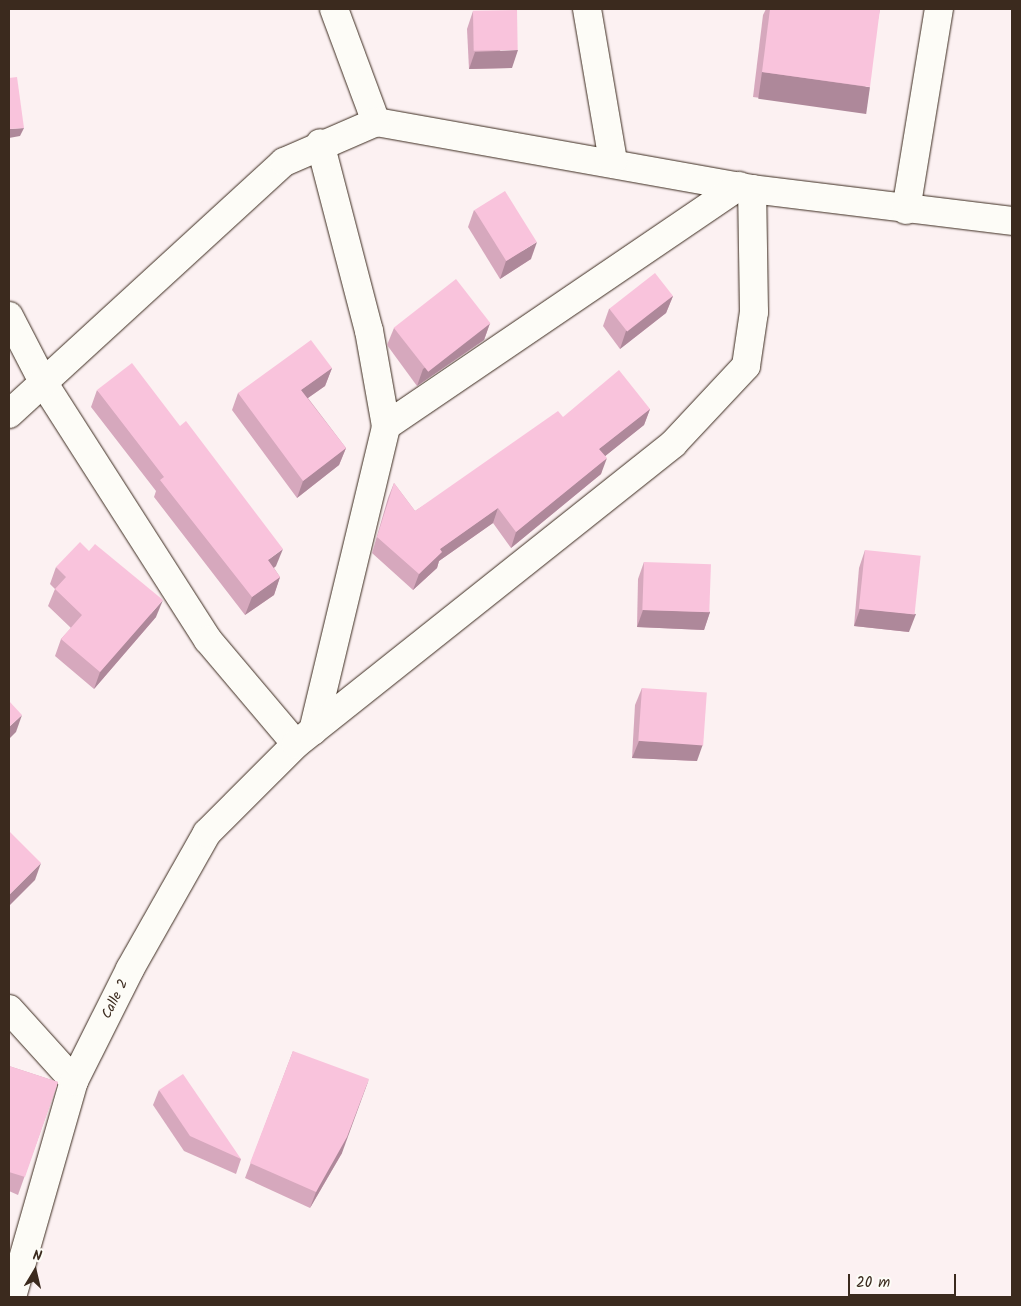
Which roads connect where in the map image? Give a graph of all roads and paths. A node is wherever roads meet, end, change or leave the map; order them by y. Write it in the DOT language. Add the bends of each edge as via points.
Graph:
graph roads {
  1 [pos="334,9"];
  2 [pos="587,9"];
  3 [pos="939,9"];
  4 [pos="376,122"];
  5 [pos="320,143"];
  6 [pos="613,161"];
  7 [pos="745,187"];
  8 [pos="906,210"];
  9 [pos="1012,221"];
  10 [pos="9,316"];
  11 [pos="43,382"];
  12 [pos="9,414"];
  13 [pos="386,426"];
  14 [pos="305,737"];
  15 [pos="9,1009"];
  16 [pos="74,1082"];
  17 [pos="12,1297"];
  1 -- 4 [label="street"];
  2 -- 6 [label="street"];
  3 -- 8 [label="street"];
  4 -- 5 [label="street"];
  4 -- 6 [label="street"];
  5 -- 11 [label="street" via="284,162"];
  5 -- 13 [label="street" via="369,331"];
  6 -- 7 [label="street"];
  7 -- 8 [label="street"];
  7 -- 13 [label="street"];
  7 -- 14 [label="street, Calle 2" via="754,312 746,366 673,444"];
  8 -- 9 [label="street"];
  10 -- 11 [label="street"];
  11 -- 12 [label="street"];
  11 -- 14 [label="street" via="208,640"];
  13 -- 14 [label="street"];
  14 -- 16 [label="street, Calle 2" via="208,832 130,969"];
  15 -- 16 [label="street"];
  16 -- 17 [label="street, Calle 2"];
}
